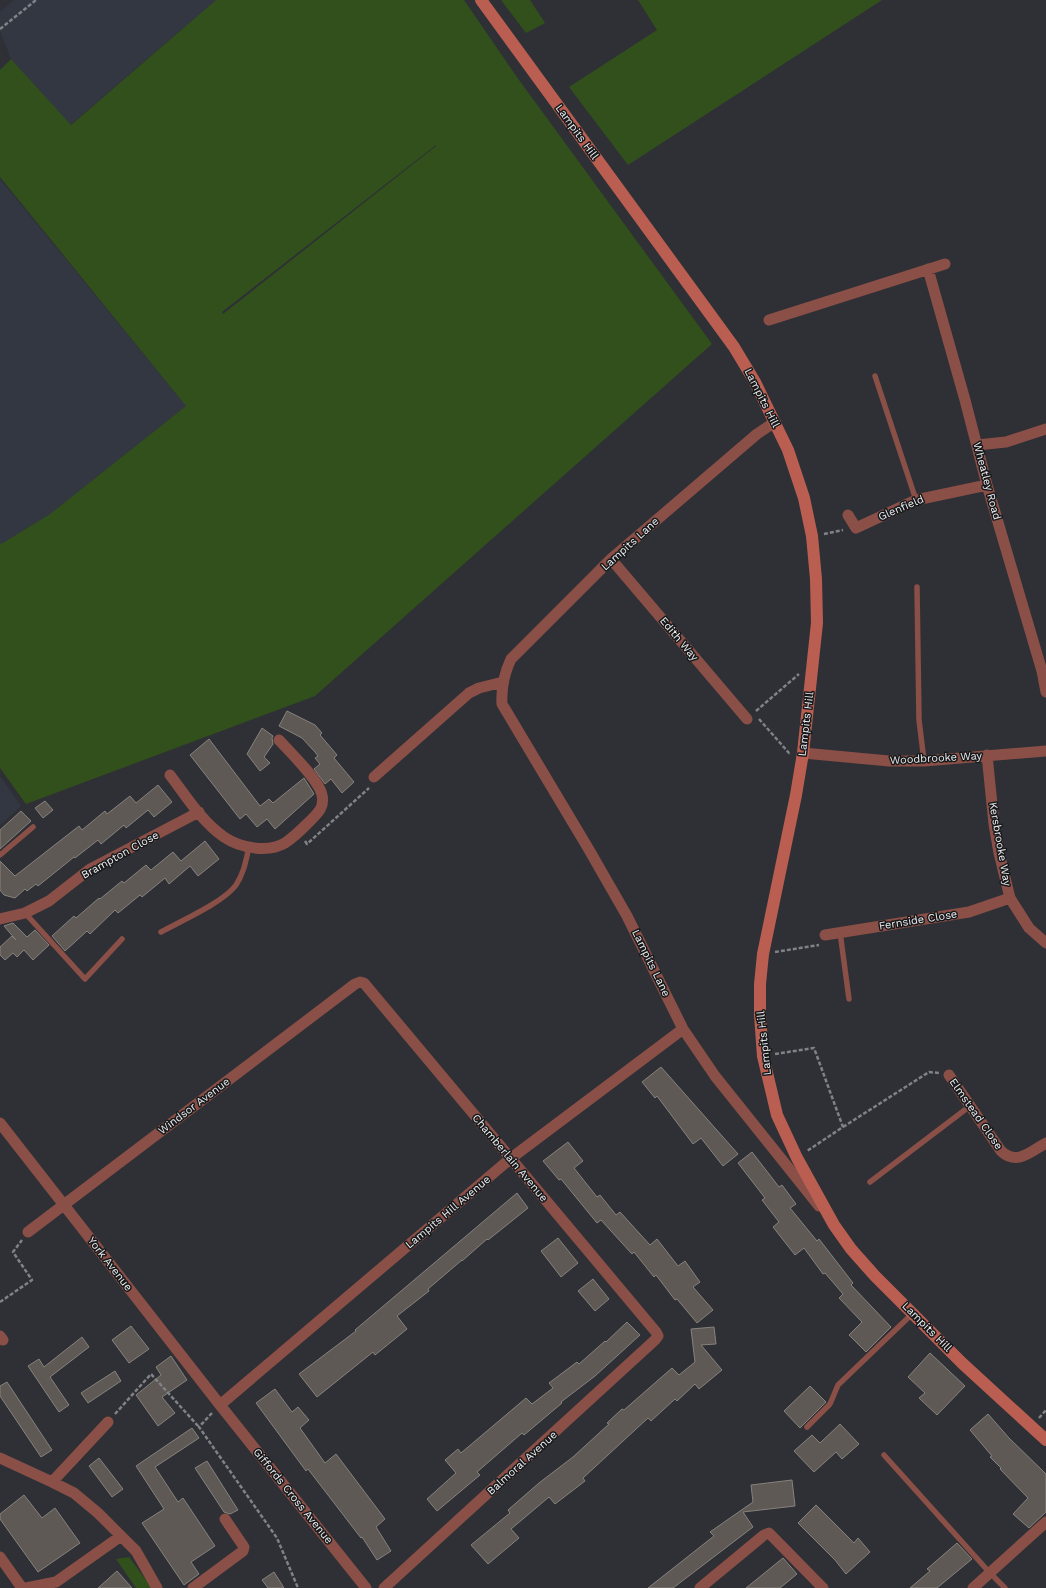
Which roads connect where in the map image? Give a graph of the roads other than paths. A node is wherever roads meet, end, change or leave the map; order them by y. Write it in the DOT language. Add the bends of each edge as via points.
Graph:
graph roads {
  1 [pos="481,0"];
  2 [pos="945,264"];
  3 [pos="928,269"];
  4 [pos="769,320"];
  5 [pos="874,376"];
  6 [pos="775,422"];
  7 [pos="1046,429"];
  8 [pos="977,445"];
  9 [pos="987,485"];
  10 [pos="916,500"];
  11 [pos="848,515"];
  12 [pos="611,559"];
  13 [pos="917,587"];
  14 [pos="503,682"];
  15 [pos="1046,692"];
  16 [pos="746,719"];
  17 [pos="279,740"];
  18 [pos="1046,751"];
  19 [pos="803,753"];
  20 [pos="987,755"];
  21 [pos="924,761"];
  22 [pos="170,775"];
  23 [pos="374,777"];
  24 [pos="199,812"];
  25 [pos="32,827"];
  26 [pos="249,847"];
  27 [pos="0,856"];
  28 [pos="1010,898"];
  29 [pos="25,913"];
  30 [pos="1,917"];
  31 [pos="161,932"];
  32 [pos="840,932"];
  33 [pos="825,935"];
  34 [pos="122,939"];
  35 [pos="1046,943"];
  36 [pos="360,982"];
  37 [pos="849,999"];
  38 [pos="683,1029"];
  39 [pos="949,1074"];
  40 [pos="970,1106"];
  41 [pos="0,1124"];
  42 [pos="1046,1143"];
  43 [pos="510,1159"];
  44 [pos="870,1182"];
  45 [pos="64,1205"];
  46 [pos="834,1225"];
  47 [pos="28,1232"];
  48 [pos="913,1314"];
  49 [pos="658,1336"];
  50 [pos="220,1405"];
  51 [pos="108,1422"];
  52 [pos="807,1427"];
  53 [pos="1046,1440"];
  54 [pos="884,1455"];
  55 [pos="0,1458"];
  56 [pos="52,1482"];
  57 [pos="225,1519"];
  58 [pos="1046,1522"];
  59 [pos="121,1536"];
  60 [pos="0,1557"];
  61 [pos="990,1573"];
  62 [pos="42,1586"];
  63 [pos="22,1588"];
  64 [pos="26,1588"];
  65 [pos="157,1588"];
  66 [pos="193,1588"];
  67 [pos="366,1588"];
  68 [pos="384,1588"];
  69 [pos="700,1588"];
  70 [pos="823,1588"];
  71 [pos="973,1588"];
  72 [pos="1005,1588"];
  1 -- 6 [label="main road, Lampits Hill" via="734,347 756,382"];
  2 -- 3 [label="street"];
  3 -- 4 [label="street"];
  3 -- 8 [label="street, Wheatley Road"];
  5 -- 10 [label="lane"];
  6 -- 12 [label="street, Lampits Lane" via="757,434"];
  6 -- 19 [label="main road, Lampits Hill" via="804,498 812,536 816,579 817,623"];
  7 -- 8 [label="street" via="1006,442"];
  8 -- 9 [label="street, Wheatley Road"];
  9 -- 10 [label="street, Glenfield"];
  9 -- 15 [label="street, Wheatley Road"];
  10 -- 11 [label="street, Glenfield" via="856,528"];
  12 -- 14 [label="street, Lampits Lane" via="511,659"];
  12 -- 16 [label="street, Edith Way"];
  13 -- 21 [label="lane" via="919,720"];
  14 -- 23 [label="street" via="469,693"];
  14 -- 38 [label="street, Lampits Lane" via="502,704 627,916"];
  17 -- 26 [label="street" via="316,783 322,793 323,802 320,811 284,844"];
  18 -- 20 [label="street, Woodbrooke Way"];
  19 -- 21 [label="street, Woodbrooke Way" via="889,761"];
  19 -- 46 [label="main road, Lampits Hill" via="763,954 760,1015 763,1056 777,1115 797,1158"];
  20 -- 21 [label="street, Woodbrooke Way"];
  20 -- 28 [label="street, Kersbrooke Way" via="994,824"];
  22 -- 24 [label="street"];
  24 -- 26 [label="street" via="224,838"];
  24 -- 29 [label="street, Brampton Close" via="90,869 49,901"];
  25 -- 27 [label="lane"];
  26 -- 31 [label="lane" via="244,868 236,885 223,898"];
  28 -- 32 [label="street, Fernside Close" via="969,912"];
  28 -- 35 [label="street, Kersbrooke Way" via="1029,928"];
  29 -- 30 [label="street, Brampton Close"];
  29 -- 34 [label="lane" via="85,979"];
  32 -- 33 [label="street, Fernside Close"];
  32 -- 37 [label="lane"];
  36 -- 43 [label="street, Chamberlain Avenue"];
  36 -- 45 [label="street, Windsor Avenue"];
  38 -- 43 [label="street, Lampits Hill Avenue"];
  38 -- 46 [label="street, Lampits Lane" via="715,1076"];
  39 -- 40 [label="street, Elmstead Close"];
  40 -- 42 [label="street, Elmstead Close" via="1007,1157 1019,1158"];
  40 -- 44 [label="lane"];
  41 -- 45 [label="street, York Avenue"];
  43 -- 49 [label="street, Chamberlain Avenue"];
  43 -- 50 [label="street, Lampits Hill Avenue"];
  45 -- 47 [label="street, Windsor Avenue"];
  45 -- 50 [label="street, York Avenue"];
  46 -- 48 [label="main road, Lampits Hill" via="851,1249"];
  48 -- 52 [label="lane" via="838,1385 830,1404"];
  48 -- 53 [label="main road, Lampits Hill"];
  49 -- 68 [label="street, Balmoral Avenue"];
  50 -- 67 [label="street, Giffords Cross Avenue"];
  51 -- 56 [label="street"];
  54 -- 61 [label="lane"];
  55 -- 56 [label="street"];
  56 -- 59 [label="street" via="74,1493"];
  57 -- 66 [label="street" via="244,1547 243,1552"];
  58 -- 61 [label="street"];
  59 -- 62 [label="street" via="56,1582"];
  59 -- 65 [label="street" via="136,1551"];
  60 -- 63 [label="street"];
  61 -- 71 [label="street"];
  61 -- 72 [label="lane"];
  62 -- 64 [label="street"];
  69 -- 70 [label="street" via="769,1533"];
}
